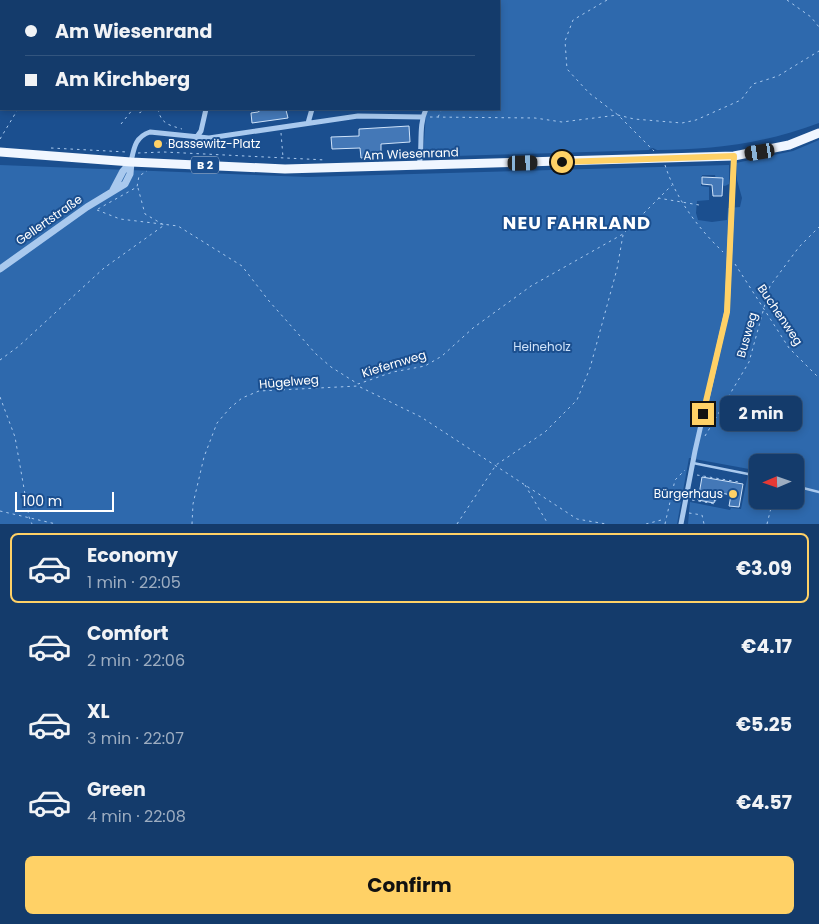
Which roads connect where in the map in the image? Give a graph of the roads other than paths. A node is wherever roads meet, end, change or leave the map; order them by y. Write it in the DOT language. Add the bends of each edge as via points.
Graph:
graph roads {
  1 [pos="206,110"];
  2 [pos="312,110"];
  3 [pos="426,110"];
  4 [pos="422,117"];
  5 [pos="308,123"];
  6 [pos="819,133"];
  7 [pos="196,138"];
  8 [pos="0,152"];
  9 [pos="734,156"];
  10 [pos="132,157"];
  11 [pos="418,166"];
  12 [pos="0,269"];
  13 [pos="693,463"];
  14 [pos="749,474"];
  15 [pos="804,488"];
  16 [pos="819,492"];
  17 [pos="681,524"];
  1 -- 7 [label="street"];
  2 -- 5 [label="street"];
  3 -- 4 [label="street"];
  4 -- 5 [label="street" via="358,116"];
  4 -- 11 [label="street"];
  5 -- 7 [label="street"];
  6 -- 9 [label="main road, Am Wiesenrand / B 2" via="789,145"];
  7 -- 10 [label="street" via="150,132 138,139"];
  8 -- 10 [label="main road, Am Wiesenrand / B 2"];
  9 -- 11 [label="main road, Am Wiesenrand / B 2"];
  9 -- 13 [label="street" via="727,312"];
  10 -- 11 [label="main road, Am Wiesenrand / B 2" via="285,169"];
  10 -- 12 [label="street, Gellertstraße" via="112,190"];
  13 -- 14 [label="lane"];
  13 -- 17 [label="street"];
  15 -- 16 [label="lane"];
}
